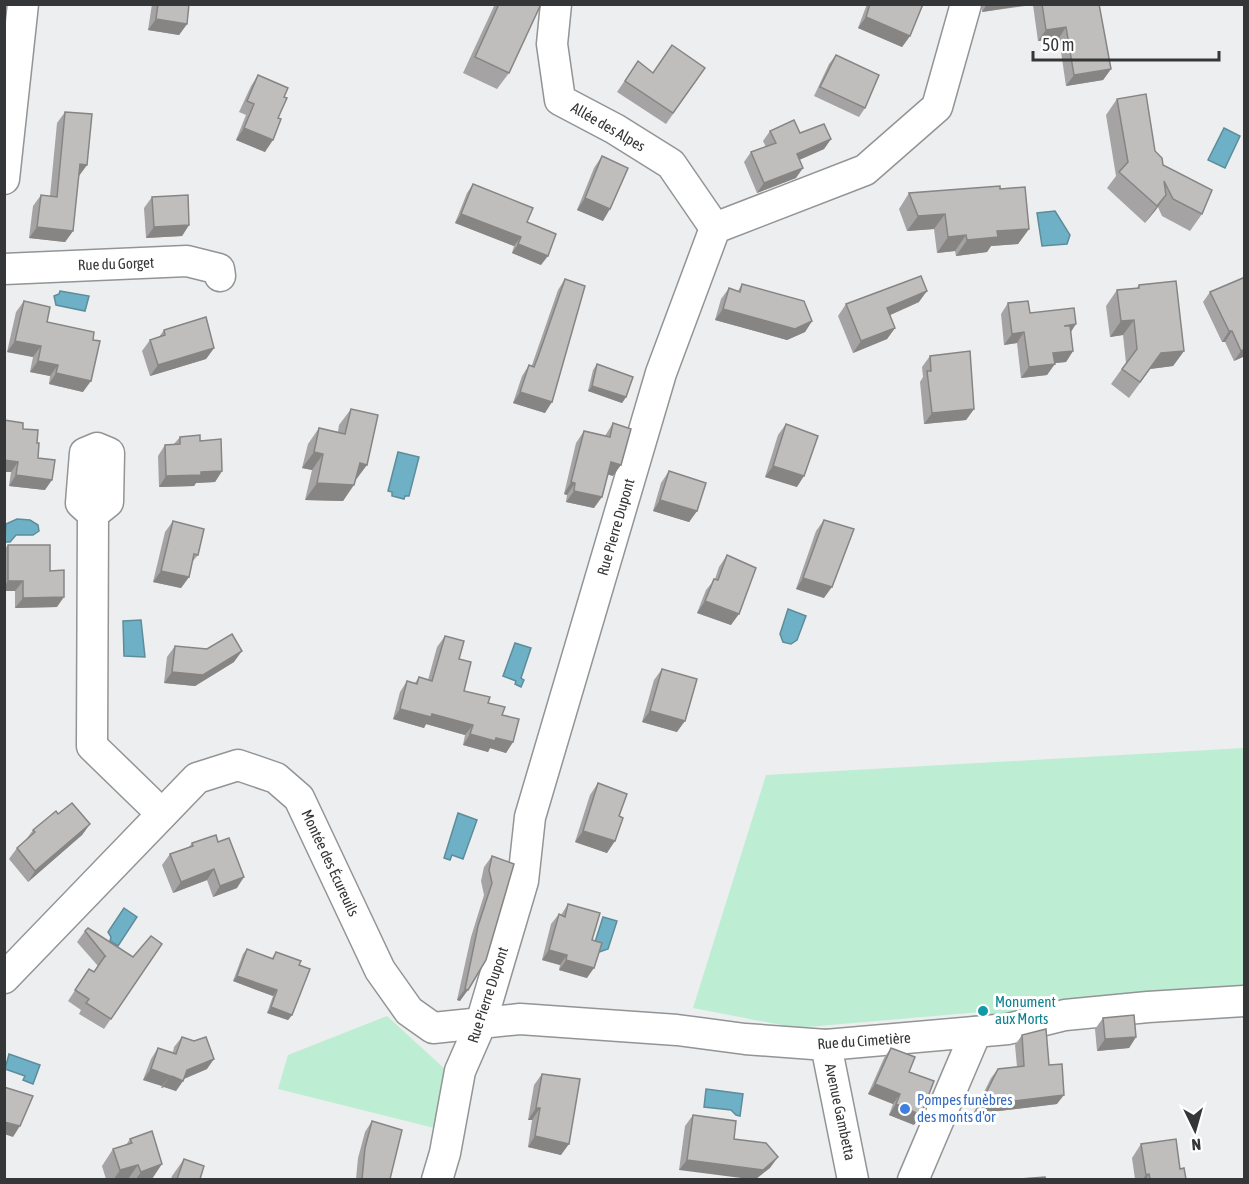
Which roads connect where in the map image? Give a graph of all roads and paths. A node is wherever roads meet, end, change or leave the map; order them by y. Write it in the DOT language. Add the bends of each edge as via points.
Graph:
graph roads {
  1 [pos="23,4"];
  2 [pos="555,4"];
  3 [pos="966,4"];
  4 [pos="4,179"];
  5 [pos="715,228"];
  6 [pos="4,269"];
  7 [pos="220,276"];
  8 [pos="93,514"];
  9 [pos="162,814"];
  10 [pos="4,978"];
  11 [pos="1245,1001"];
  12 [pos="482,1023"];
  13 [pos="976,1032"];
  14 [pos="826,1045"];
  15 [pos="437,1179"];
  16 [pos="853,1179"];
  17 [pos="913,1179"];
  1 -- 4 [label="street"];
  2 -- 5 [label="street, Allée des Alpes" via="552,44 560,99 671,164"];
  3 -- 5 [label="street" via="936,107 928,115 865,170"];
  5 -- 12 [label="street, Rue Pierre Dupont" via="661,373 530,817 523,881"];
  6 -- 7 [label="street, Rue du Gorget" via="187,261 219,269"];
  8 -- 9 [label="street" via="92,746"];
  9 -- 10 [label="street, Montée des Écureuils"];
  9 -- 12 [label="street, Montée des Écureuils" via="197,778 238,765 276,778 300,798 380,970 409,1011 433,1028"];
  11 -- 13 [label="street, Rue du Cimetière" via="1065,1015 1020,1027"];
  12 -- 14 [label="street, Rue du Cimetière" via="520,1019"];
  12 -- 15 [label="street, Rue Pierre Dupont" via="460,1071"];
  13 -- 14 [label="street, Rue du Cimetière"];
  13 -- 17 [label="street"];
  14 -- 16 [label="street, Avenue Gambetta"];
}
